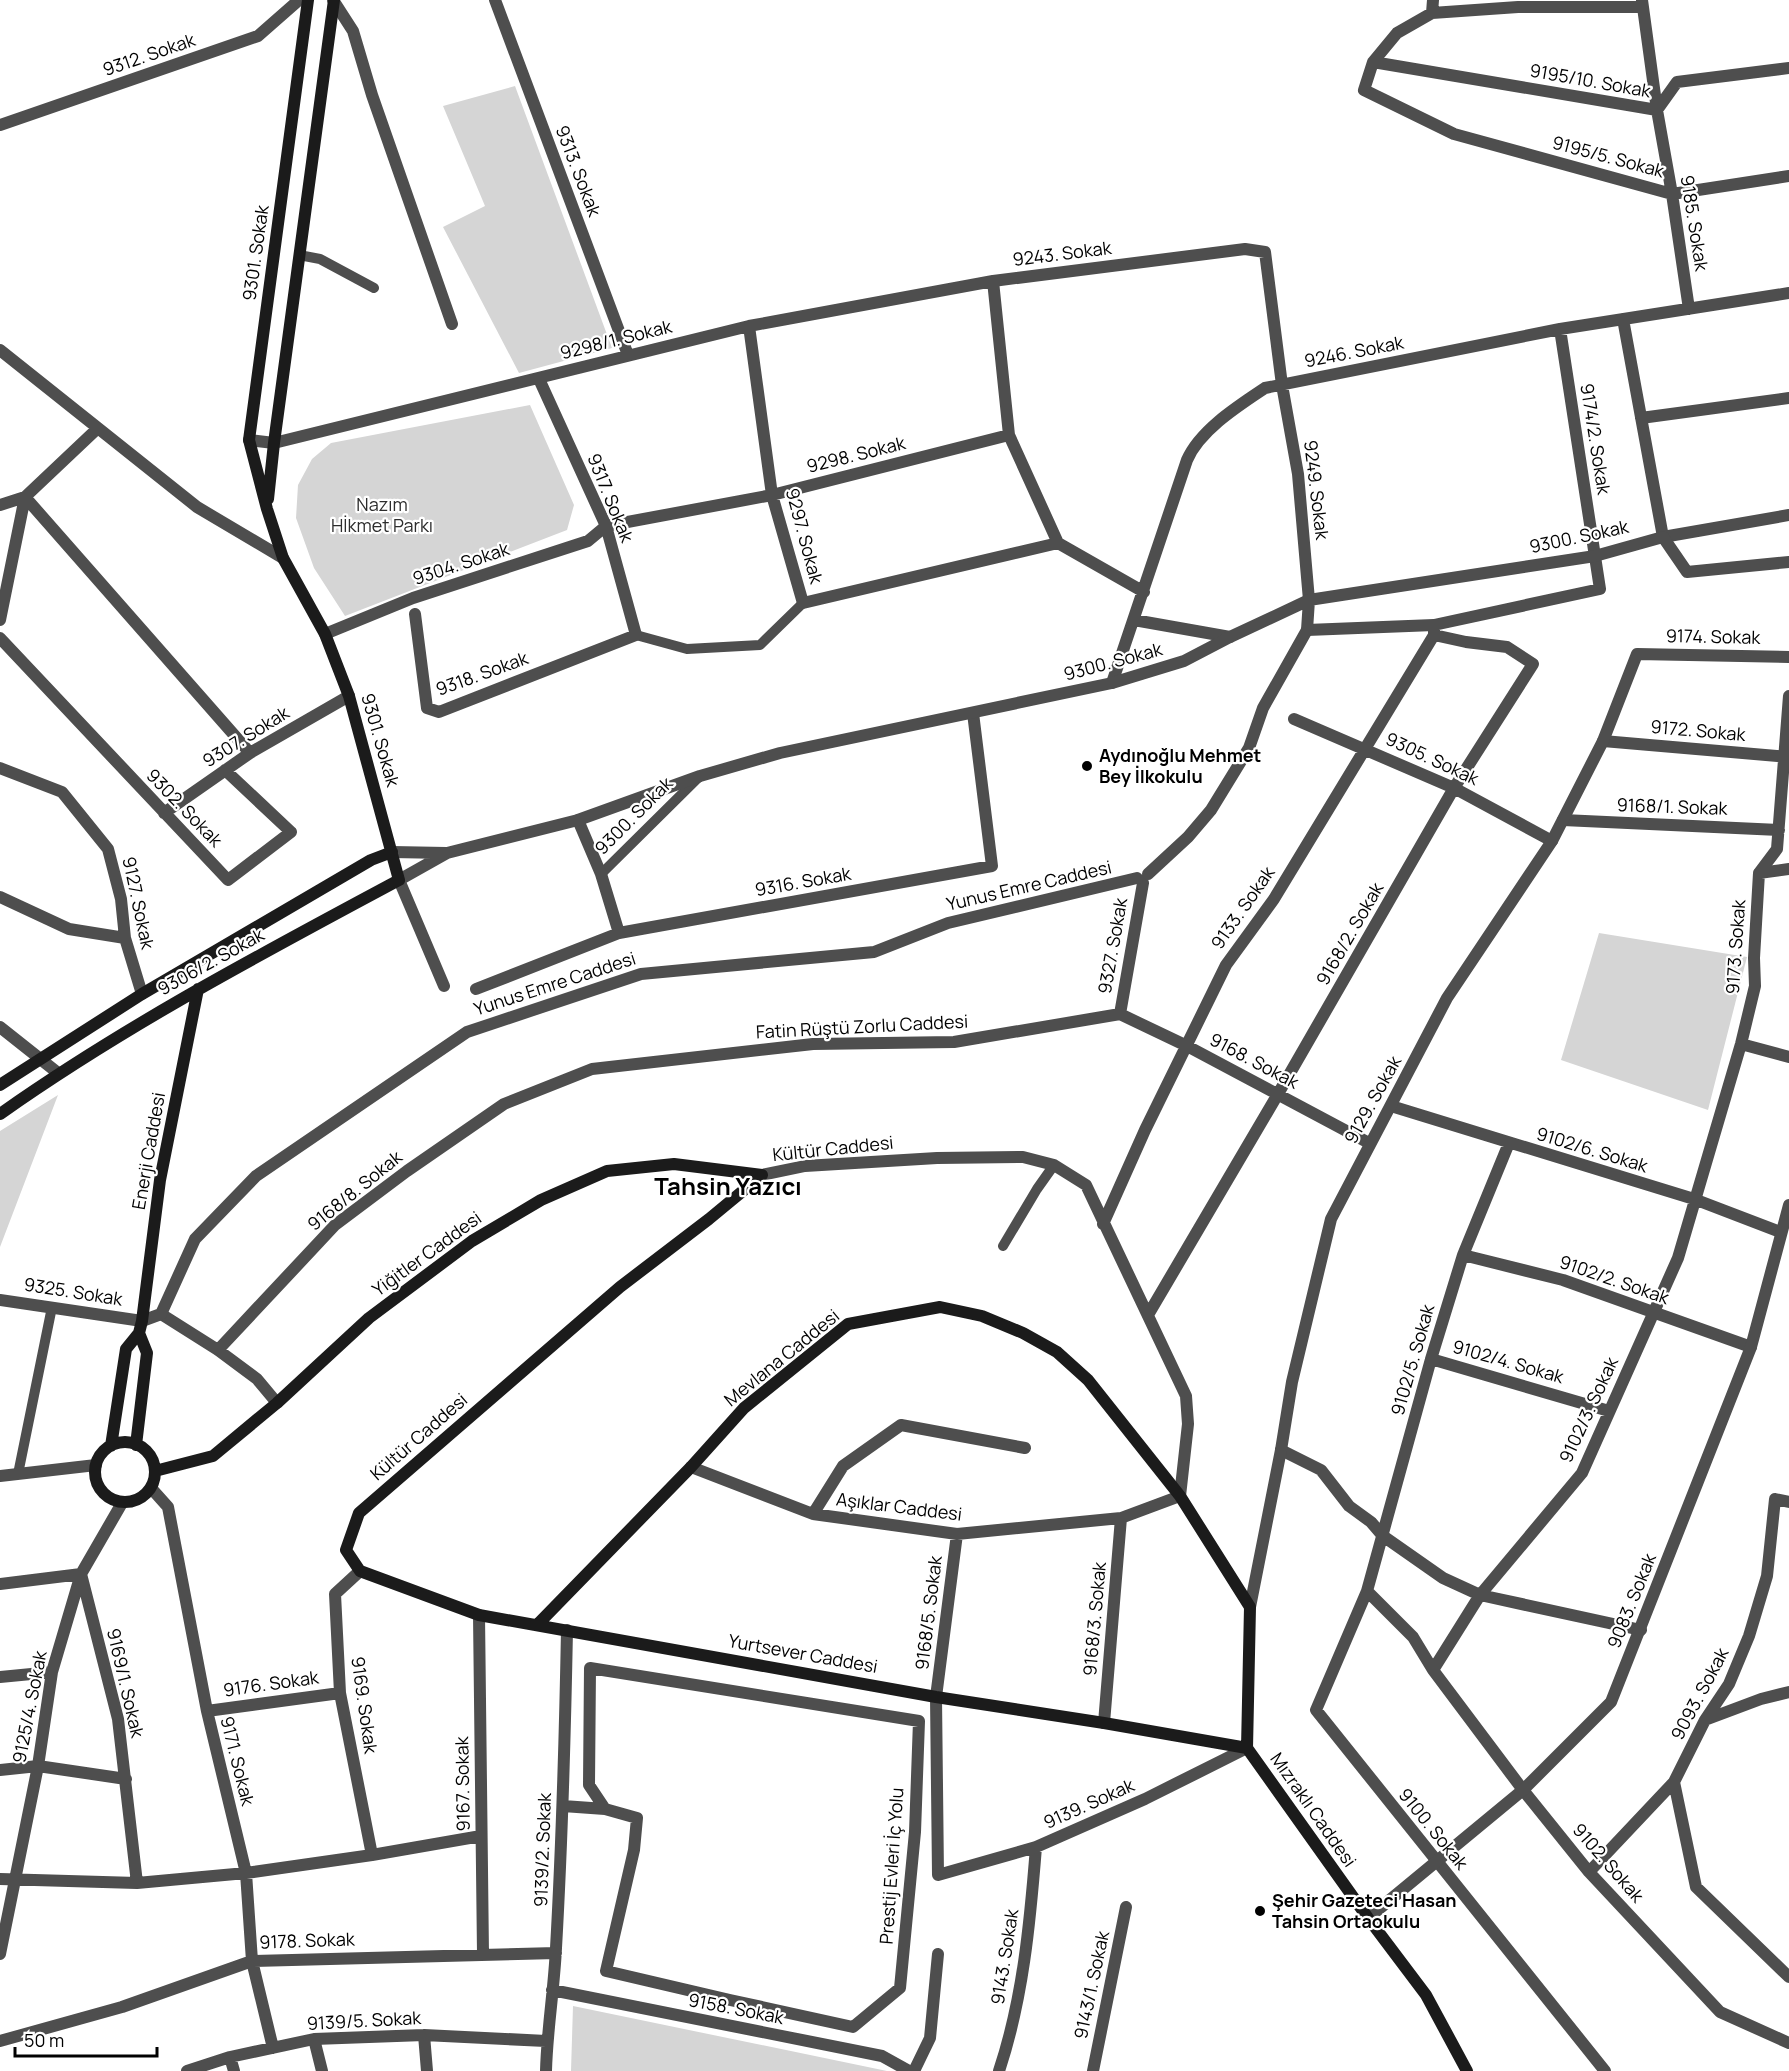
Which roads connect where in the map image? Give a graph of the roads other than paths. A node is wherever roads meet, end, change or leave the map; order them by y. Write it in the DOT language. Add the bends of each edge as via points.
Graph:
graph roads {
  1 [pos="299,0"];
  2 [pos="308,0"];
  3 [pos="334,0"];
  4 [pos="495,0"];
  5 [pos="1642,3"];
  6 [pos="1433,6"];
  7 [pos="1373,62"];
  8 [pos="1789,68"];
  9 [pos="1657,110"];
  10 [pos="0,125"];
  11 [pos="1789,176"];
  12 [pos="1672,194"];
  13 [pos="299,255"];
  14 [pos="993,281"];
  15 [pos="374,288"];
  16 [pos="1789,293"];
  17 [pos="1689,309"];
  18 [pos="1623,319"];
  19 [pos="452,324"];
  20 [pos="749,326"];
  21 [pos="1560,329"];
  22 [pos="0,350"];
  23 [pos="628,355"];
  24 [pos="539,379"];
  25 [pos="1282,385"];
  26 [pos="1789,398"];
  27 [pos="1641,418"];
  28 [pos="99,428"];
  29 [pos="1009,435"];
  30 [pos="249,440"];
  31 [pos="274,443"];
  32 [pos="772,495"];
  33 [pos="25,497"];
  34 [pos="0,505"];
  35 [pos="267,509"];
  36 [pos="1789,515"];
  37 [pos="606,526"];
  38 [pos="1663,537"];
  39 [pos="1058,543"];
  40 [pos="1595,556"];
  41 [pos="283,558"];
  42 [pos="1789,562"];
  43 [pos="1144,592"];
  44 [pos="1310,600"];
  45 [pos="803,603"];
  46 [pos="415,614"];
  47 [pos="0,620"];
  48 [pos="1134,620"];
  49 [pos="1307,630"];
  50 [pos="1434,630"];
  51 [pos="325,634"];
  52 [pos="636,635"];
  53 [pos="1230,637"];
  54 [pos="0,638"];
  55 [pos="1637,654"];
  56 [pos="1789,657"];
  57 [pos="1112,683"];
  58 [pos="349,696"];
  59 [pos="1789,696"];
  60 [pos="973,713"];
  61 [pos="1294,719"];
  62 [pos="1604,741"];
  63 [pos="1365,748"];
  64 [pos="250,753"];
  65 [pos="1786,756"];
  66 [pos="0,768"];
  67 [pos="225,770"];
  68 [pos="700,776"];
  69 [pos="1454,788"];
  70 [pos="164,813"];
  71 [pos="578,820"];
  72 [pos="1563,820"];
  73 [pos="1779,830"];
  74 [pos="1552,841"];
  75 [pos="393,852"];
  76 [pos="447,853"];
  77 [pos="1789,869"];
  78 [pos="1759,873"];
  79 [pos="601,874"];
  80 [pos="1143,878"];
  81 [pos="399,880"];
  82 [pos="0,897"];
  83 [pos="620,933"];
  84 [pos="124,938"];
  85 [pos="444,986"];
  86 [pos="198,989"];
  87 [pos="476,989"];
  88 [pos="142,994"];
  89 [pos="1120,1014"];
  90 [pos="0,1027"];
  91 [pos="1741,1044"];
  92 [pos="1187,1046"];
  93 [pos="1789,1057"];
  94 [pos="41,1058"];
  95 [pos="58,1073"];
  96 [pos="0,1085"];
  97 [pos="1278,1094"];
  98 [pos="504,1104"];
  99 [pos="1391,1106"];
  100 [pos="0,1114"];
  101 [pos="1369,1143"];
  102 [pos="1509,1143"];
  103 [pos="1054,1165"];
  104 [pos="762,1175"];
  105 [pos="1694,1199"];
  106 [pos="1789,1205"];
  107 [pos="1103,1224"];
  108 [pos="1780,1232"];
  109 [pos="1003,1246"];
  110 [pos="1463,1255"];
  111 [pos="0,1300"];
  112 [pos="52,1307"];
  113 [pos="1654,1312"];
  114 [pos="161,1314"];
  115 [pos="1148,1315"];
  116 [pos="140,1327"];
  117 [pos="1751,1347"];
  118 [pos="218,1350"];
  119 [pos="1431,1359"];
  120 [pos="277,1403"];
  121 [pos="1608,1411"];
  122 [pos="136,1444"];
  123 [pos="111,1446"];
  124 [pos="1025,1448"];
  125 [pos="1281,1450"];
  126 [pos="96,1465"];
  127 [pos="690,1467"];
  128 [pos="155,1471"];
  129 [pos="18,1474"];
  130 [pos="0,1476"];
  131 [pos="151,1488"];
  132 [pos="1179,1496"];
  133 [pos="1789,1502"];
  134 [pos="122,1503"];
  135 [pos="813,1514"];
  136 [pos="1121,1518"];
  137 [pos="957,1534"];
  138 [pos="1383,1536"];
  139 [pos="360,1570"];
  140 [pos="81,1575"];
  141 [pos="0,1584"];
  142 [pos="1366,1591"];
  143 [pos="1480,1595"];
  144 [pos="1250,1607"];
  145 [pos="479,1615"];
  146 [pos="537,1625"];
  147 [pos="567,1630"];
  148 [pos="1641,1630"];
  149 [pos="1433,1670"];
  150 [pos="52,1672"];
  151 [pos="0,1677"];
  152 [pos="1789,1692"];
  153 [pos="340,1693"];
  154 [pos="936,1697"];
  155 [pos="207,1711"];
  156 [pos="1705,1720"];
  157 [pos="1104,1723"];
  158 [pos="1247,1748"];
  159 [pos="38,1766"];
  160 [pos="0,1770"];
  161 [pos="126,1779"];
  162 [pos="1674,1782"];
  163 [pos="1523,1790"];
  164 [pos="563,1806"];
  165 [pos="605,1809"];
  166 [pos="481,1836"];
  167 [pos="1036,1847"];
  168 [pos="372,1855"];
  169 [pos="1437,1863"];
  170 [pos="1589,1872"];
  171 [pos="246,1873"];
  172 [pos="938,1875"];
  173 [pos="0,1879"];
  174 [pos="13,1880"];
  175 [pos="137,1883"];
  176 [pos="1126,1906"];
  177 [pos="1368,1918"];
  178 [pos="556,1953"];
  179 [pos="0,1954"];
  180 [pos="483,1954"];
  181 [pos="938,1954"];
  182 [pos="252,1961"];
  183 [pos="1789,1977"];
  184 [pos="552,1990"];
  185 [pos="424,2035"];
  186 [pos="314,2039"];
  187 [pos="0,2041"];
  188 [pos="546,2041"];
  189 [pos="1789,2043"];
  190 [pos="273,2048"];
  191 [pos="230,2056"];
  192 [pos="188,2071"];
  193 [pos="234,2071"];
  194 [pos="322,2071"];
  195 [pos="427,2071"];
  196 [pos="546,2071"];
  197 [pos="912,2071"];
  198 [pos="999,2071"];
  199 [pos="1093,2071"];
  200 [pos="1467,2071"];
  201 [pos="1605,2071"];
  1 -- 10 [label="street, 9312. Sokak" via="258,36"];
  2 -- 30 [label="main road, 9301. Sokak"];
  3 -- 13 [label="main road, 9301. Sokak"];
  3 -- 19 [label="street" via="353,31"];
  4 -- 23 [label="street, 9313. Sokak"];
  5 -- 6 [label="street"];
  5 -- 9 [label="street, 9185. Sokak"];
  6 -- 7 [label="street" via="1397,33"];
  7 -- 9 [label="street, 9195/10. Sokak"];
  7 -- 12 [label="street, 9195/5. Sokak" via="1364,90 1454,134"];
  8 -- 9 [label="street, 9195/10. Sokak" via="1677,82"];
  9 -- 12 [label="street, 9185. Sokak"];
  11 -- 12 [label="street, 9195/5. Sokak"];
  12 -- 17 [label="street, 9185. Sokak"];
  13 -- 15 [label="lane" via="320,259"];
  13 -- 31 [label="main road, 9301. Sokak"];
  14 -- 20 [label="street, 9298/1. Sokak"];
  14 -- 25 [label="street, 9243. Sokak" via="1245,249 1265,252"];
  14 -- 29 [label="street, 9243. Sokak"];
  16 -- 17 [label="street, 9246. Sokak"];
  17 -- 18 [label="street, 9246. Sokak"];
  18 -- 21 [label="street, 9246. Sokak"];
  18 -- 27 [label="street"];
  20 -- 23 [label="street, 9298/1. Sokak"];
  20 -- 32 [label="street, 9297. Sokak"];
  21 -- 25 [label="street, 9246. Sokak"];
  21 -- 40 [label="street, 9174/2. Sokak"];
  22 -- 28 [label="street"];
  23 -- 24 [label="street, 9298/1. Sokak"];
  24 -- 31 [label="street, 9298/1. Sokak"];
  24 -- 37 [label="street, 9317. Sokak"];
  25 -- 43 [label="street, 9246. Sokak" via="1265,388 1251,397 1193,446"];
  25 -- 44 [label="street, 9249. Sokak" via="1298,474"];
  26 -- 27 [label="street"];
  27 -- 38 [label="street"];
  28 -- 33 [label="street"];
  28 -- 41 [label="street" via="197,507"];
  29 -- 32 [label="street, 9298. Sokak"];
  29 -- 39 [label="street, 9243. Sokak"];
  30 -- 31 [label="street, 9298/1. Sokak"];
  30 -- 35 [label="main road, 9301. Sokak"];
  31 -- 35 [label="main road, 9301. Sokak"];
  32 -- 37 [label="street, 9298. Sokak"];
  32 -- 45 [label="street, 9297. Sokak"];
  33 -- 34 [label="street"];
  33 -- 47 [label="street"];
  33 -- 64 [label="street"];
  35 -- 41 [label="main road, 9301. Sokak"];
  36 -- 38 [label="street, 9300. Sokak"];
  37 -- 51 [label="street, 9304. Sokak" via="588,542 413,598"];
  37 -- 52 [label="street, 9317. Sokak"];
  38 -- 40 [label="street, 9300. Sokak"];
  38 -- 42 [label="street" via="1687,572"];
  39 -- 43 [label="street"];
  39 -- 45 [label="street, 9297. Sokak"];
  40 -- 44 [label="street, 9300. Sokak"];
  40 -- 50 [label="street, 9174/2. Sokak" via="1600,589"];
  41 -- 51 [label="main road, 9301. Sokak"];
  43 -- 48 [label="street, 9246. Sokak"];
  44 -- 49 [label="street, Yunus Emre Caddesi"];
  44 -- 53 [label="street, 9300. Sokak"];
  45 -- 52 [label="lane" via="760,645 687,649"];
  46 -- 52 [label="street, 9318. Sokak" via="427,708 439,712"];
  48 -- 53 [label="street"];
  48 -- 57 [label="street, 9246. Sokak"];
  49 -- 50 [label="street"];
  49 -- 80 [label="street, Yunus Emre Caddesi" via="1263,708 1249,748 1211,810"];
  50 -- 63 [label="street, 9133. Sokak"];
  50 -- 69 [label="street, 9168/2. Sokak" via="1466,642 1507,647 1533,664"];
  51 -- 58 [label="main road, 9301. Sokak"];
  53 -- 57 [label="street, 9300. Sokak" via="1184,661"];
  54 -- 70 [label="street, 9302. Sokak"];
  55 -- 56 [label="street, 9174. Sokak"];
  55 -- 62 [label="street, 9129. Sokak"];
  57 -- 60 [label="street, 9300. Sokak"];
  58 -- 64 [label="street, 9307. Sokak"];
  58 -- 75 [label="main road, 9301. Sokak"];
  59 -- 65 [label="street"];
  60 -- 68 [label="street, 9300. Sokak" via="780,753"];
  60 -- 83 [label="street, 9316. Sokak" via="992,866"];
  61 -- 63 [label="street, 9305. Sokak"];
  62 -- 65 [label="street, 9172. Sokak"];
  62 -- 72 [label="street, 9129. Sokak"];
  63 -- 69 [label="street, 9305. Sokak"];
  63 -- 92 [label="street, 9133. Sokak" via="1274,899 1226,965"];
  64 -- 67 [label="street, 9307. Sokak"];
  65 -- 73 [label="street"];
  66 -- 84 [label="street, 9127. Sokak" via="62,792 108,849 121,899"];
  67 -- 70 [label="street, 9307. Sokak"];
  67 -- 70 [label="street, 9302. Sokak" via="291,832 228,879"];
  68 -- 71 [label="street, 9306/2. Sokak"];
  68 -- 79 [label="lane, 9300. Sokak"];
  69 -- 74 [label="street, 9305. Sokak"];
  69 -- 97 [label="street, 9168/2. Sokak"];
  71 -- 76 [label="street, 9306/2. Sokak"];
  71 -- 79 [label="street"];
  72 -- 73 [label="street, 9168/1. Sokak"];
  72 -- 74 [label="street, 9129. Sokak"];
  73 -- 78 [label="street" via="1777,849"];
  74 -- 99 [label="street, 9129. Sokak" via="1447,998"];
  75 -- 76 [label="street, 9306/2. Sokak"];
  75 -- 81 [label="main road, 9301. Sokak"];
  75 -- 88 [label="main road, 9306/2. Sokak" via="371,860"];
  76 -- 81 [label="street, 9306/2. Sokak"];
  77 -- 78 [label="street"];
  78 -- 91 [label="street, 9173. Sokak" via="1755,986"];
  79 -- 83 [label="street"];
  80 -- 89 [label="street, 9327. Sokak"];
  80 -- 114 [label="street, Yunus Emre Caddesi" via="948,923 874,952 642,974 467,1032 256,1176 195,1239"];
  81 -- 85 [label="street"];
  81 -- 86 [label="main road, 9306/2. Sokak"];
  82 -- 84 [label="street" via="69,929"];
  83 -- 87 [label="street, 9316. Sokak"];
  84 -- 88 [label="street, 9127. Sokak"];
  86 -- 95 [label="main road, 9306/2. Sokak"];
  86 -- 116 [label="main road, Enerji Caddesi" via="160,1180"];
  88 -- 94 [label="main road, 9306/2. Sokak"];
  89 -- 92 [label="street, 9168. Sokak"];
  89 -- 98 [label="street, Fatin Rüştü Zorlu Caddesi" via="954,1042 813,1044 591,1069"];
  90 -- 94 [label="street"];
  91 -- 93 [label="street"];
  91 -- 105 [label="street, 9173. Sokak"];
  92 -- 97 [label="street, 9168. Sokak"];
  92 -- 107 [label="street, 9133. Sokak"];
  94 -- 95 [label="street"];
  94 -- 96 [label="main road, 9306/2. Sokak"];
  95 -- 100 [label="main road, 9306/2. Sokak"];
  97 -- 101 [label="street, 9168. Sokak"];
  97 -- 115 [label="street, 9168/2. Sokak"];
  98 -- 118 [label="street, 9168/8. Sokak" via="335,1225"];
  99 -- 101 [label="street, 9129. Sokak"];
  99 -- 102 [label="street, 9102/6. Sokak"];
  101 -- 125 [label="street, 9129. Sokak" via="1331,1219"];
  102 -- 105 [label="street, 9102/6. Sokak"];
  102 -- 110 [label="street, 9102/5. Sokak"];
  103 -- 104 [label="street, Kültür Caddesi" via="1023,1157 937,1158 805,1166"];
  103 -- 107 [label="street, Kültür Caddesi" via="1086,1185"];
  103 -- 109 [label="lane"];
  104 -- 120 [label="main road, Yiğitler Caddesi" via="674,1164 607,1171 541,1200 472,1241 369,1318"];
  104 -- 139 [label="main road, Kültür Caddesi" via="620,1287 359,1513 346,1550"];
  105 -- 108 [label="street, 9102/6. Sokak"];
  105 -- 113 [label="street, 9102/3. Sokak" via="1678,1258"];
  106 -- 108 [label="street, 9083. Sokak"];
  107 -- 115 [label="street, Kültür Caddesi"];
  108 -- 117 [label="street, 9083. Sokak"];
  110 -- 113 [label="street, 9102/2. Sokak" via="1563,1280"];
  110 -- 119 [label="street, 9102/5. Sokak"];
  111 -- 112 [label="street, 9325. Sokak"];
  112 -- 116 [label="street, 9325. Sokak"];
  112 -- 129 [label="lane"];
  113 -- 117 [label="street, 9102/2. Sokak"];
  113 -- 121 [label="street, 9102/3. Sokak"];
  114 -- 116 [label="street"];
  114 -- 118 [label="street"];
  115 -- 132 [label="street, Kültür Caddesi" via="1186,1396 1188,1424"];
  116 -- 122 [label="main road" via="147,1353"];
  116 -- 123 [label="main road" via="126,1349"];
  117 -- 148 [label="street, 9083. Sokak"];
  118 -- 120 [label="street" via="257,1379"];
  119 -- 121 [label="street, 9102/4. Sokak"];
  119 -- 138 [label="street, 9102/5. Sokak"];
  120 -- 128 [label="main road, Yiğitler Caddesi" via="213,1456"];
  121 -- 143 [label="street, 9102/3. Sokak" via="1582,1473"];
  122 -- 123 [label="main road"];
  122 -- 128 [label="main road" via="150,1455"];
  123 -- 126 [label="main road"];
  124 -- 135 [label="street" via="901,1425 843,1466"];
  125 -- 138 [label="street" via="1321,1470 1349,1506"];
  125 -- 144 [label="street, 9129. Sokak"];
  126 -- 129 [label="street"];
  126 -- 134 [label="main road" via="100,1490"];
  127 -- 132 [label="main road, Mevlana Caddesi" via="744,1408 848,1324 940,1307 982,1316 1057,1352 1088,1380"];
  127 -- 135 [label="street, Aşıklar Caddesi"];
  127 -- 146 [label="main road, Mevlana Caddesi"];
  128 -- 131 [label="main road"];
  129 -- 130 [label="street"];
  131 -- 134 [label="main road" via="138,1499"];
  131 -- 155 [label="street, 9171. Sokak" via="168,1507"];
  132 -- 136 [label="street, Aşıklar Caddesi"];
  132 -- 144 [label="main road, Mevlana Caddesi"];
  133 -- 156 [label="street, 9093. Sokak" via="1775,1499 1767,1576 1749,1636 1729,1684"];
  134 -- 140 [label="street"];
  135 -- 137 [label="street, Aşıklar Caddesi"];
  136 -- 137 [label="street, Aşıklar Caddesi"];
  136 -- 157 [label="street, 9168/3. Sokak"];
  137 -- 154 [label="street, 9168/5. Sokak"];
  138 -- 142 [label="street, 9102/5. Sokak"];
  138 -- 143 [label="street" via="1443,1578"];
  139 -- 145 [label="main road, Yurtsever Caddesi"];
  139 -- 153 [label="street, 9169. Sokak" via="335,1594"];
  140 -- 141 [label="street"];
  140 -- 150 [label="street, 9125/4. Sokak"];
  140 -- 161 [label="street, 9169/1. Sokak" via="118,1719"];
  142 -- 149 [label="street, 9102. Sokak" via="1413,1637"];
  142 -- 169 [label="street, 9100. Sokak" via="1316,1710"];
  143 -- 148 [label="street"];
  143 -- 149 [label="street, 9102/3. Sokak"];
  144 -- 158 [label="main road, Mızraklı Caddesi"];
  145 -- 146 [label="main road, Yurtsever Caddesi"];
  145 -- 166 [label="street, 9167. Sokak"];
  146 -- 147 [label="main road, Yurtsever Caddesi"];
  147 -- 154 [label="main road, Yurtsever Caddesi"];
  147 -- 164 [label="street, 9139/2. Sokak"];
  148 -- 163 [label="street, 9083. Sokak" via="1611,1702"];
  149 -- 163 [label="street, 9102. Sokak"];
  150 -- 151 [label="street"];
  150 -- 159 [label="street, 9125/4. Sokak"];
  152 -- 156 [label="street"];
  153 -- 155 [label="street, 9176. Sokak"];
  153 -- 168 [label="street, 9169. Sokak"];
  154 -- 157 [label="main road, Yurtsever Caddesi"];
  154 -- 172 [label="street, 9168/5. Sokak"];
  155 -- 171 [label="street, 9171. Sokak"];
  156 -- 162 [label="street, 9093. Sokak"];
  157 -- 158 [label="main road, Yurtsever Caddesi"];
  158 -- 167 [label="street, 9139. Sokak"];
  158 -- 177 [label="main road, Mızraklı Caddesi"];
  159 -- 160 [label="street"];
  159 -- 161 [label="street"];
  159 -- 174 [label="street, 9125/4. Sokak"];
  161 -- 175 [label="street, 9169/1. Sokak"];
  162 -- 170 [label="street, 9093. Sokak"];
  162 -- 183 [label="street" via="1696,1887"];
  163 -- 169 [label="street, 9083. Sokak"];
  163 -- 170 [label="street, 9102. Sokak"];
  164 -- 165 [label="street, Prestij Evleri İç Yolu"];
  164 -- 178 [label="street, 9139/2. Sokak"];
  165 -- 165 [label="street, Prestij Evleri İç Yolu" via="637,1818 634,1850 606,1971 853,2027 900,1988 915,1832 919,1721 590,1668 589,1785"];
  166 -- 168 [label="street"];
  166 -- 180 [label="street, 9167. Sokak"];
  167 -- 172 [label="street, 9139. Sokak"];
  167 -- 198 [label="street, 9143. Sokak" via="1029,1934 1008,2046"];
  168 -- 171 [label="street"];
  169 -- 177 [label="street, 9083. Sokak"];
  169 -- 201 [label="street, 9100. Sokak"];
  170 -- 189 [label="street, 9102. Sokak" via="1720,2012"];
  171 -- 175 [label="street"];
  171 -- 182 [label="street, 9171. Sokak"];
  173 -- 174 [label="street"];
  174 -- 175 [label="street"];
  174 -- 179 [label="street, 9125/4. Sokak"];
  176 -- 199 [label="street, 9143/1. Sokak"];
  177 -- 200 [label="main road, Mızraklı Caddesi" via="1426,1995"];
  178 -- 180 [label="street, 9178. Sokak"];
  178 -- 184 [label="street, 9139/2. Sokak"];
  180 -- 182 [label="street, 9178. Sokak"];
  181 -- 197 [label="street" via="930,2038"];
  182 -- 187 [label="street, 9178. Sokak" via="122,2007"];
  182 -- 190 [label="street, 9171. Sokak"];
  184 -- 188 [label="street, 9139/2. Sokak"];
  184 -- 197 [label="street, 9158. Sokak" via="882,2056"];
  185 -- 186 [label="street, 9139/5. Sokak"];
  185 -- 188 [label="street, 9139/5. Sokak"];
  185 -- 195 [label="street"];
  186 -- 190 [label="street, 9139/5. Sokak"];
  186 -- 194 [label="street"];
  188 -- 196 [label="street, 9139/2. Sokak"];
  190 -- 191 [label="street, 9139/5. Sokak"];
  191 -- 192 [label="street, 9139/5. Sokak"];
  191 -- 193 [label="street"];
}
